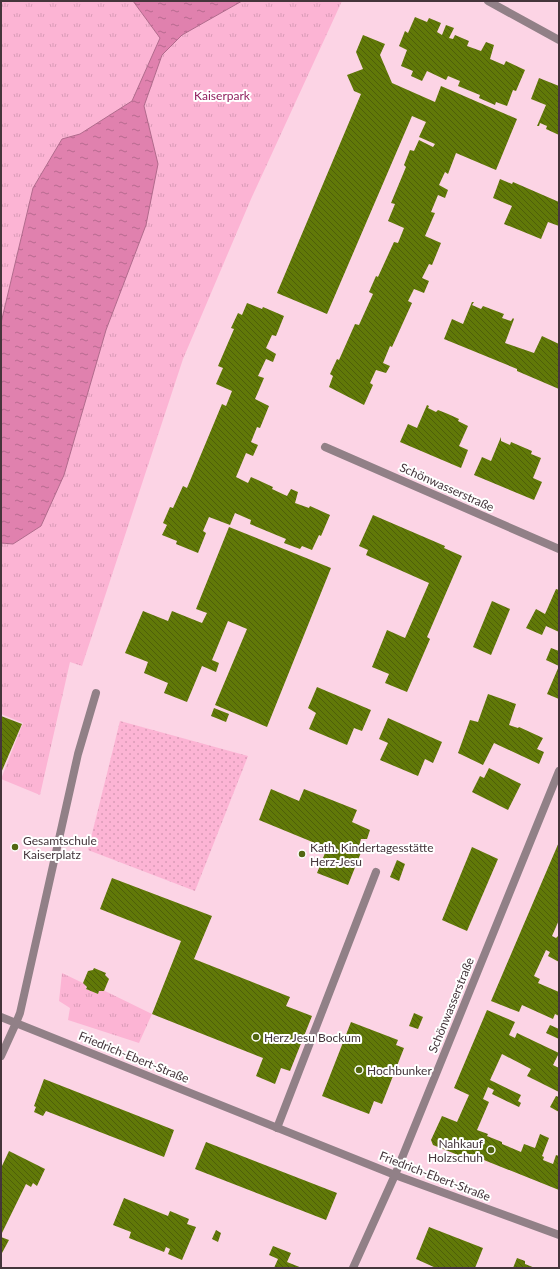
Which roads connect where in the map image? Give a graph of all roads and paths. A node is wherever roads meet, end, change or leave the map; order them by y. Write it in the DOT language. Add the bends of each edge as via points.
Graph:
graph roads {
  1 [pos="488,1"];
  2 [pos="559,40"];
  3 [pos="325,447"];
  4 [pos="559,549"];
  5 [pos="96,693"];
  6 [pos="559,771"];
  7 [pos="376,872"];
  8 [pos="1,1018"];
  9 [pos="16,1023"];
  10 [pos="1,1056"];
  11 [pos="277,1128"];
  12 [pos="395,1175"];
  13 [pos="559,1235"];
  14 [pos="353,1268"];
  1 -- 2 [label="street"];
  3 -- 4 [label="street, Schönwasserstraße"];
  5 -- 9 [label="street" via="78,754"];
  6 -- 12 [label="street, Schönwasserstraße"];
  7 -- 11 [label="street"];
  8 -- 9 [label="street, Friedrich-Ebert-Straße"];
  9 -- 10 [label="street"];
  9 -- 11 [label="street, Friedrich-Ebert-Straße"];
  11 -- 12 [label="street, Friedrich-Ebert-Straße"];
  12 -- 13 [label="street, Friedrich-Ebert-Straße"];
  12 -- 14 [label="street, Schönwasserstraße"];
}
